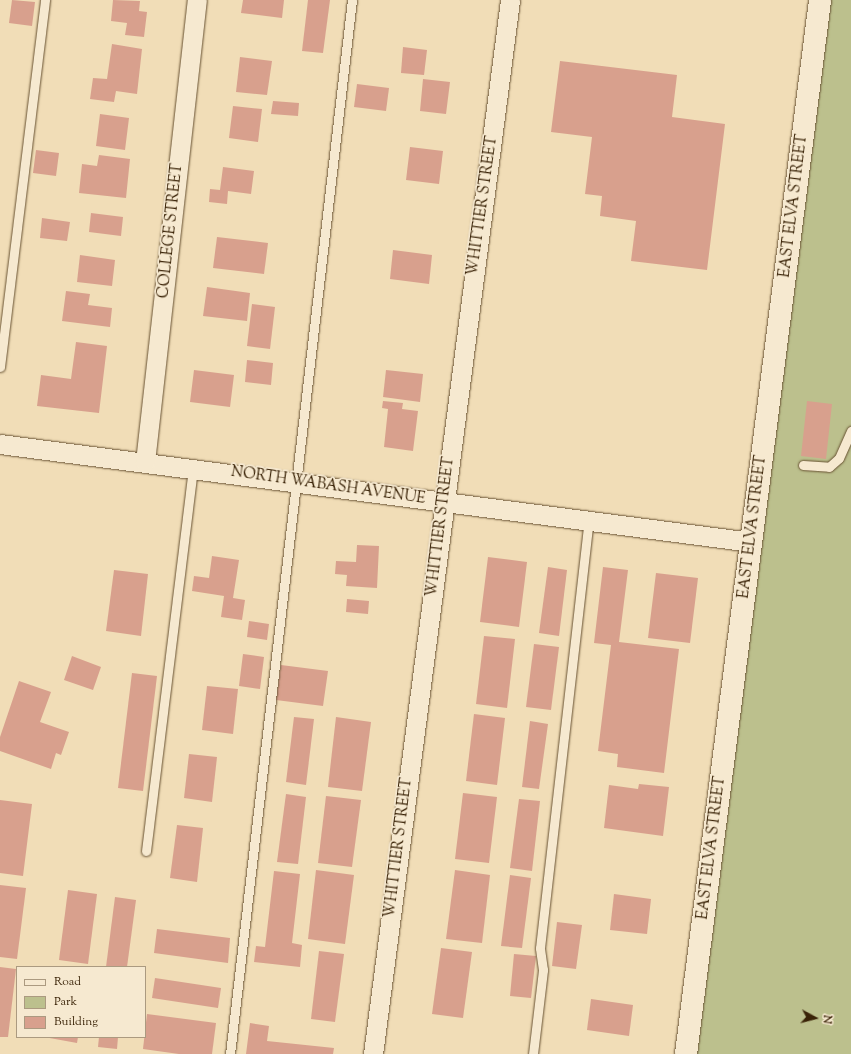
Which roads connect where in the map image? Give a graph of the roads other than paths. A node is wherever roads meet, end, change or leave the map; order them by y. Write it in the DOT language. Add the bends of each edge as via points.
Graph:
graph roads {
  1 [pos="46,0"];
  2 [pos="198,0"];
  3 [pos="352,0"];
  4 [pos="510,0"];
  5 [pos="820,0"];
  6 [pos="0,367"];
  7 [pos="851,431"];
  8 [pos="0,444"];
  9 [pos="145,462"];
  10 [pos="803,465"];
  11 [pos="193,468"];
  12 [pos="294,482"];
  13 [pos="444,502"];
  14 [pos="589,521"];
  15 [pos="751,542"];
  16 [pos="146,851"];
  17 [pos="230,1054"];
  18 [pos="372,1054"];
  19 [pos="533,1054"];
  20 [pos="686,1054"];
  1 -- 6 [label="lane"];
  2 -- 9 [label="street, COLLEGE STREET"];
  3 -- 12 [label="lane"];
  4 -- 13 [label="street, WHITTIER STREET"];
  5 -- 15 [label="street, EAST ELVA STREET"];
  7 -- 10 [label="lane" via="839,458 829,467"];
  8 -- 9 [label="street, NORTH WABASH AVENUE"];
  9 -- 11 [label="street, NORTH WABASH AVENUE"];
  11 -- 12 [label="street, NORTH WABASH AVENUE"];
  11 -- 16 [label="lane"];
  12 -- 13 [label="street, NORTH WABASH AVENUE"];
  12 -- 17 [label="lane"];
  13 -- 14 [label="street, NORTH WABASH AVENUE"];
  13 -- 18 [label="street, WHITTIER STREET"];
  14 -- 15 [label="street, NORTH WABASH AVENUE"];
  14 -- 19 [label="lane" via="540,948 543,970"];
  15 -- 20 [label="street, EAST ELVA STREET"];
}
